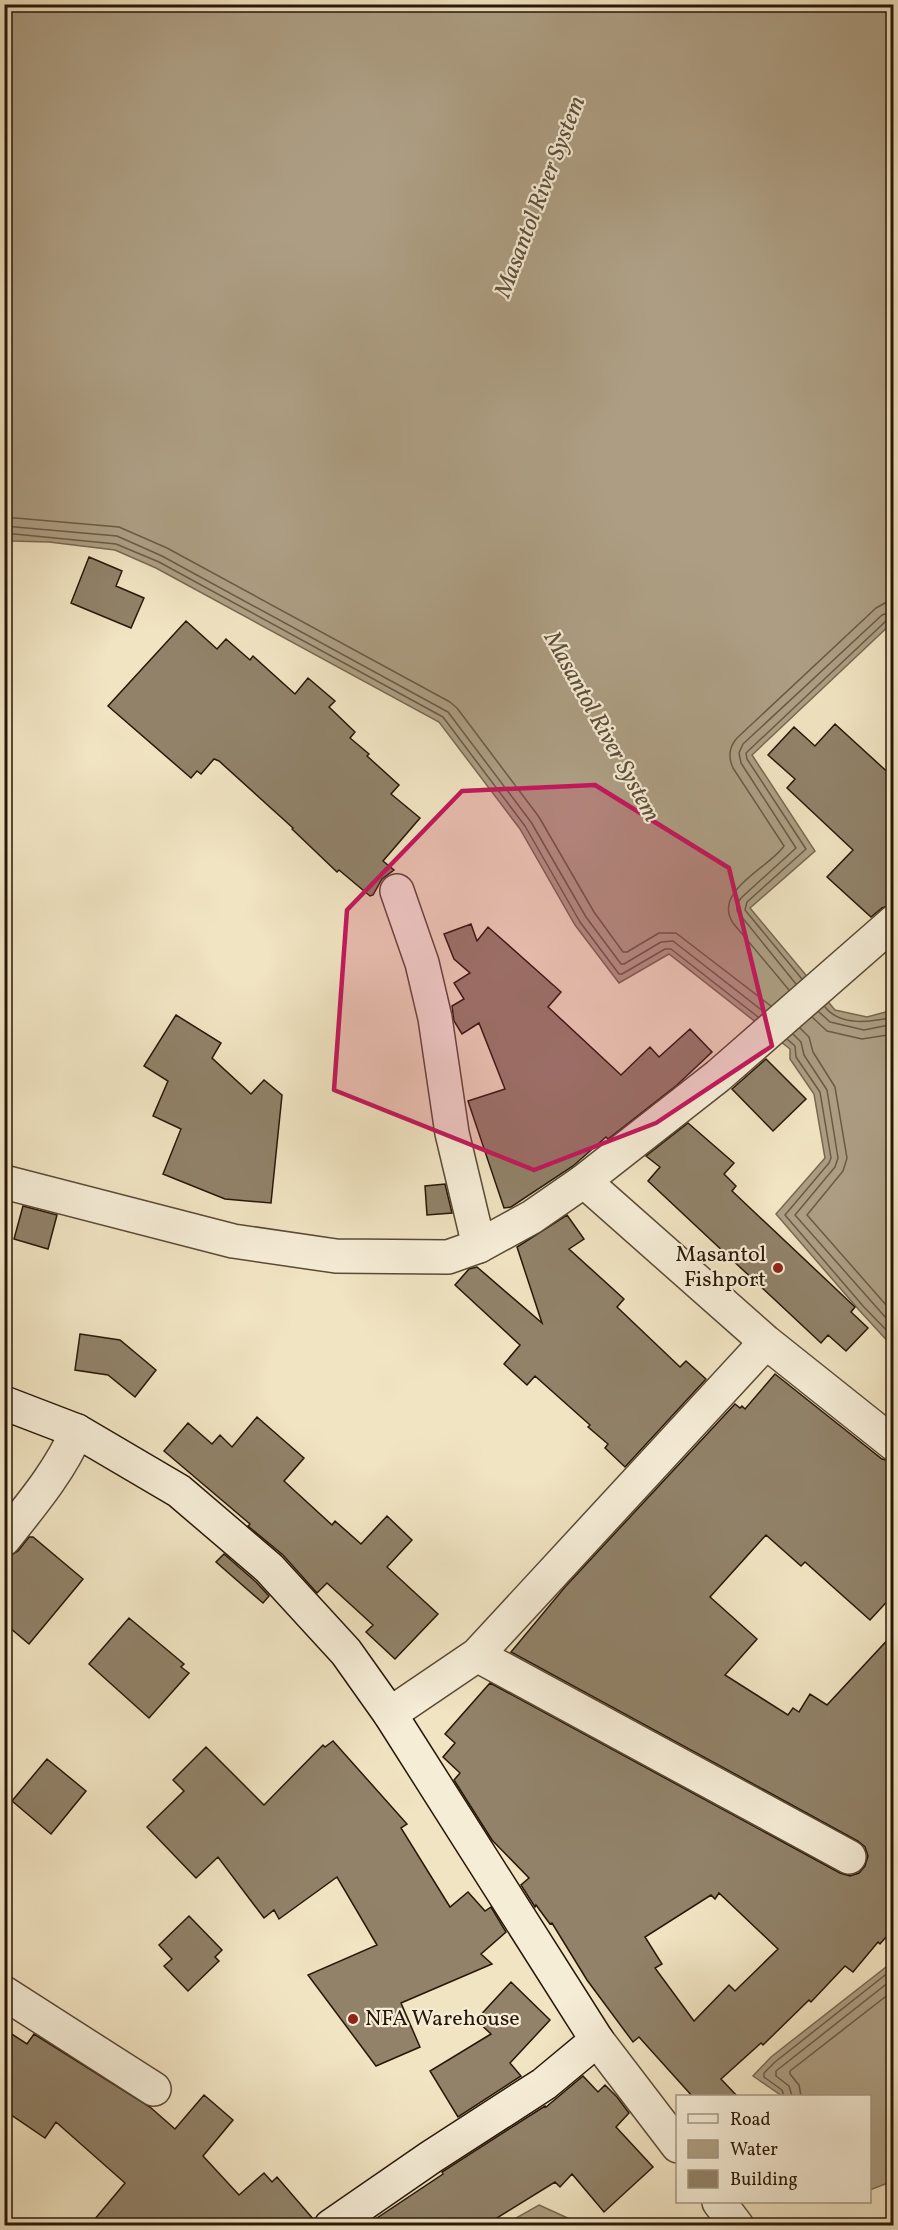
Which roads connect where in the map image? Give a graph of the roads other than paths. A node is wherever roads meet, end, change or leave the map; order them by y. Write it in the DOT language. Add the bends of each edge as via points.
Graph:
graph roads {
  1 [pos="397,891"];
  2 [pos="894,922"];
  3 [pos="584,1181"];
  4 [pos="4,1182"];
  5 [pos="478,1246"];
  6 [pos="766,1342"];
  7 [pos="4,1403"];
  8 [pos="77,1431"];
  9 [pos="894,1444"];
  10 [pos="4,1539"];
  11 [pos="477,1654"];
  12 [pos="390,1714"];
  13 [pos="849,1857"];
  14 [pos="4,1993"];
  15 [pos="597,2040"];
  16 [pos="154,2089"];
  17 [pos="676,2143"];
  18 [pos="720,2203"];
  19 [pos="330,2226"];
  20 [pos="737,2226"];
  1 -- 5 [label="street" via="422,963 435,1018 452,1133"];
  2 -- 3 [label="street" via="718,1076"];
  3 -- 5 [label="street" via="532,1217"];
  3 -- 6 [label="street"];
  4 -- 5 [label="street" via="233,1241 336,1256 448,1257"];
  6 -- 9 [label="street"];
  6 -- 11 [label="street"];
  7 -- 8 [label="street"];
  8 -- 10 [label="street" via="53,1474"];
  8 -- 12 [label="street" via="179,1491 269,1568 346,1652"];
  11 -- 12 [label="street"];
  11 -- 13 [label="street"];
  12 -- 15 [label="street"];
  14 -- 16 [label="street"];
  15 -- 17 [label="street"];
  15 -- 19 [label="street" via="544,2084"];
  18 -- 20 [label="street"];
}
